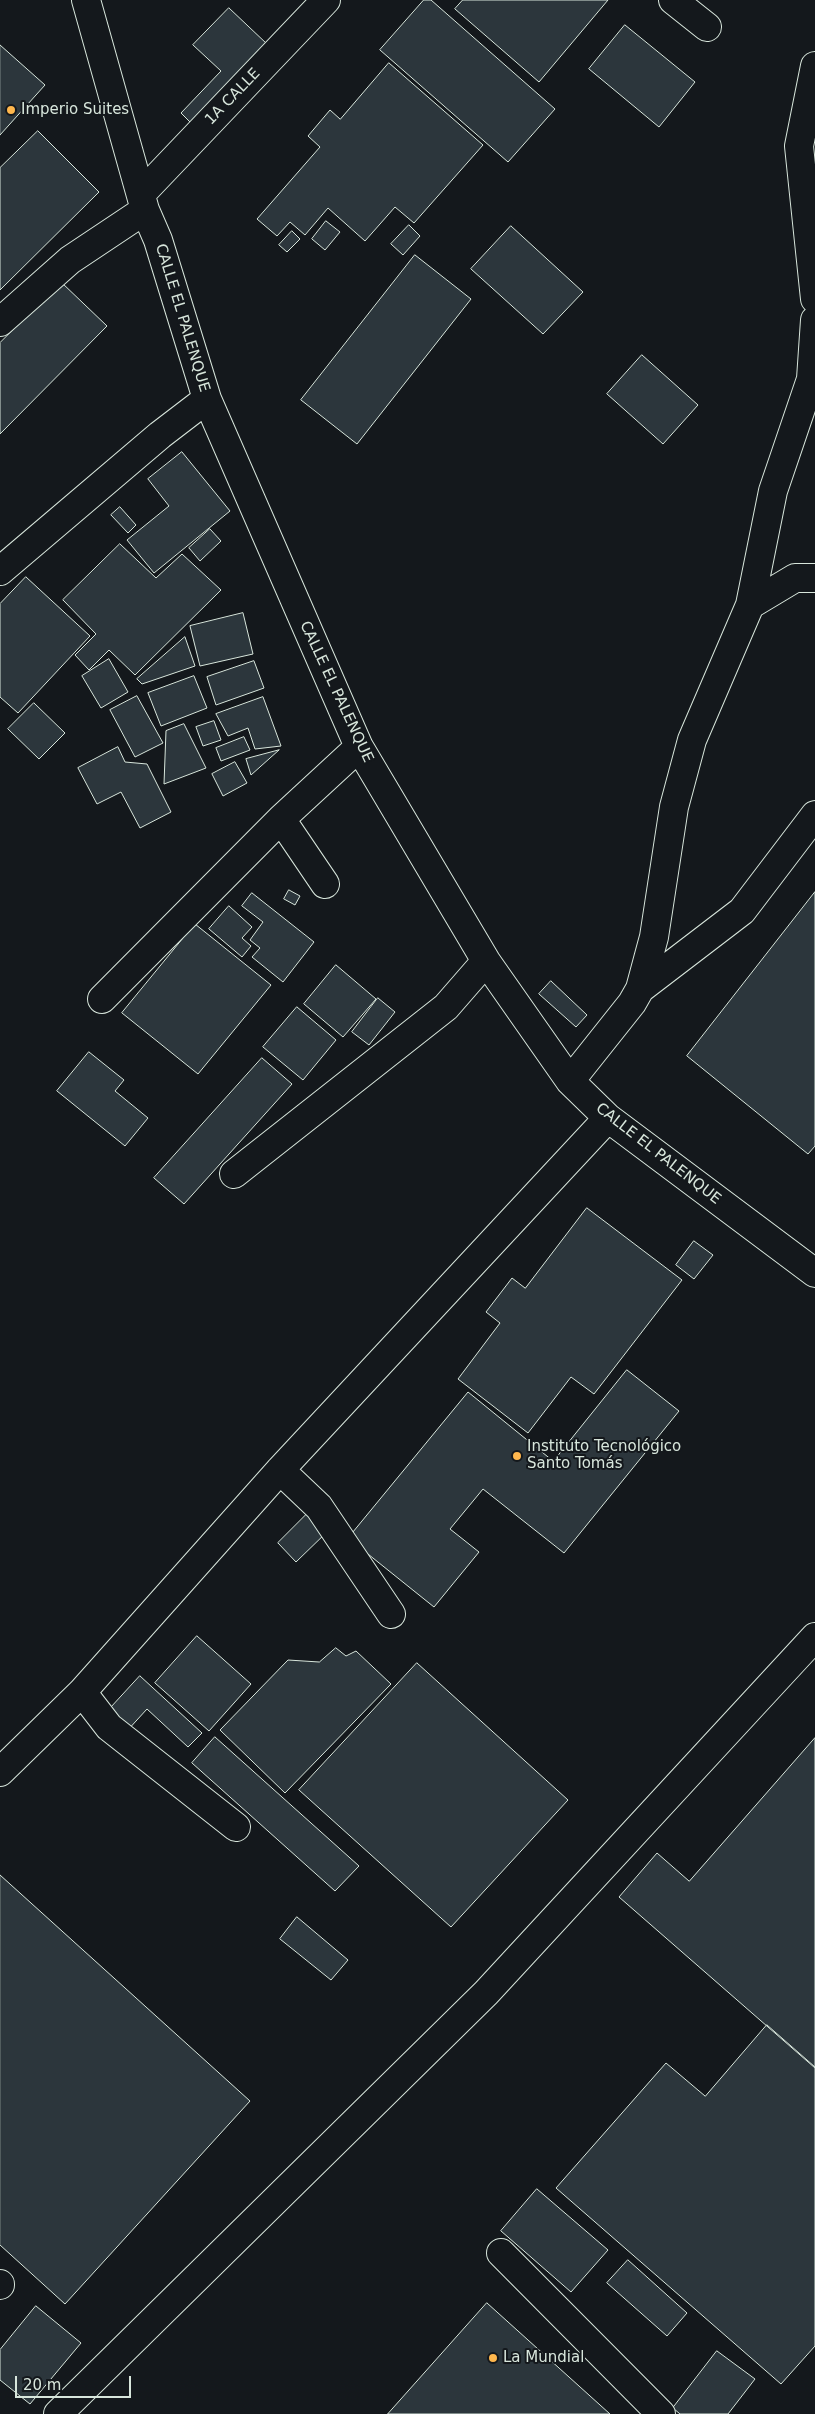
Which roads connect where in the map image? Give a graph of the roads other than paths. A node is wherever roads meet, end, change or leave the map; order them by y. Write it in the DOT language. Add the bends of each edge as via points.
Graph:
graph roads {
  1 [pos="86,0"];
  2 [pos="326,0"];
  3 [pos="672,0"];
  4 [pos="707,27"];
  5 [pos="815,66"];
  6 [pos="143,202"];
  7 [pos="815,299"];
  8 [pos="815,320"];
  9 [pos="0,322"];
  10 [pos="207,399"];
  11 [pos="0,571"];
  12 [pos="815,578"];
  13 [pos="750,605"];
  14 [pos="359,747"];
  15 [pos="815,815"];
  16 [pos="281,819"];
  17 [pos="324,884"];
  18 [pos="486,961"];
  19 [pos="640,989"];
  20 [pos="102,999"];
  21 [pos="570,1082"];
  22 [pos="608,1118"];
  23 [pos="234,1174"];
  24 [pos="815,1274"];
  25 [pos="280,1470"];
  26 [pos="391,1614"];
  27 [pos="815,1637"];
  28 [pos="82,1692"];
  29 [pos="0,1772"];
  30 [pos="236,1827"];
  31 [pos="502,2253"];
  32 [pos="58,2414"];
  33 [pos="661,2414"];
  1 -- 6 [label="street, CALLE EL PALENQUE"];
  2 -- 6 [label="street, 1A CALLE"];
  3 -- 4 [label="street"];
  5 -- 7 [label="street" via="799,146"];
  6 -- 9 [label="street, 1A CALLE"];
  6 -- 10 [label="street, CALLE EL PALENQUE" via="158,240"];
  8 -- 13 [label="street" via="811,379 772,492"];
  10 -- 11 [label="street"];
  10 -- 14 [label="street, CALLE EL PALENQUE"];
  12 -- 13 [label="street" via="795,578"];
  13 -- 19 [label="street" via="692,740 674,807 654,937"];
  14 -- 16 [label="street"];
  14 -- 18 [label="street, CALLE EL PALENQUE"];
  15 -- 19 [label="street" via="742,911"];
  16 -- 17 [label="street"];
  16 -- 20 [label="street"];
  18 -- 21 [label="street, CALLE EL PALENQUE"];
  18 -- 23 [label="street" via="446,1007"];
  19 -- 21 [label="street"];
  21 -- 22 [label="street, CALLE EL PALENQUE"];
  22 -- 24 [label="street, CALLE EL PALENQUE"];
  22 -- 25 [label="street"];
  25 -- 26 [label="street" via="319,1507"];
  25 -- 28 [label="street"];
  27 -- 32 [label="street" via="486,1993"];
  28 -- 29 [label="street"];
  28 -- 30 [label="street" via="109,1727"];
  31 -- 33 [label="street"];
}
